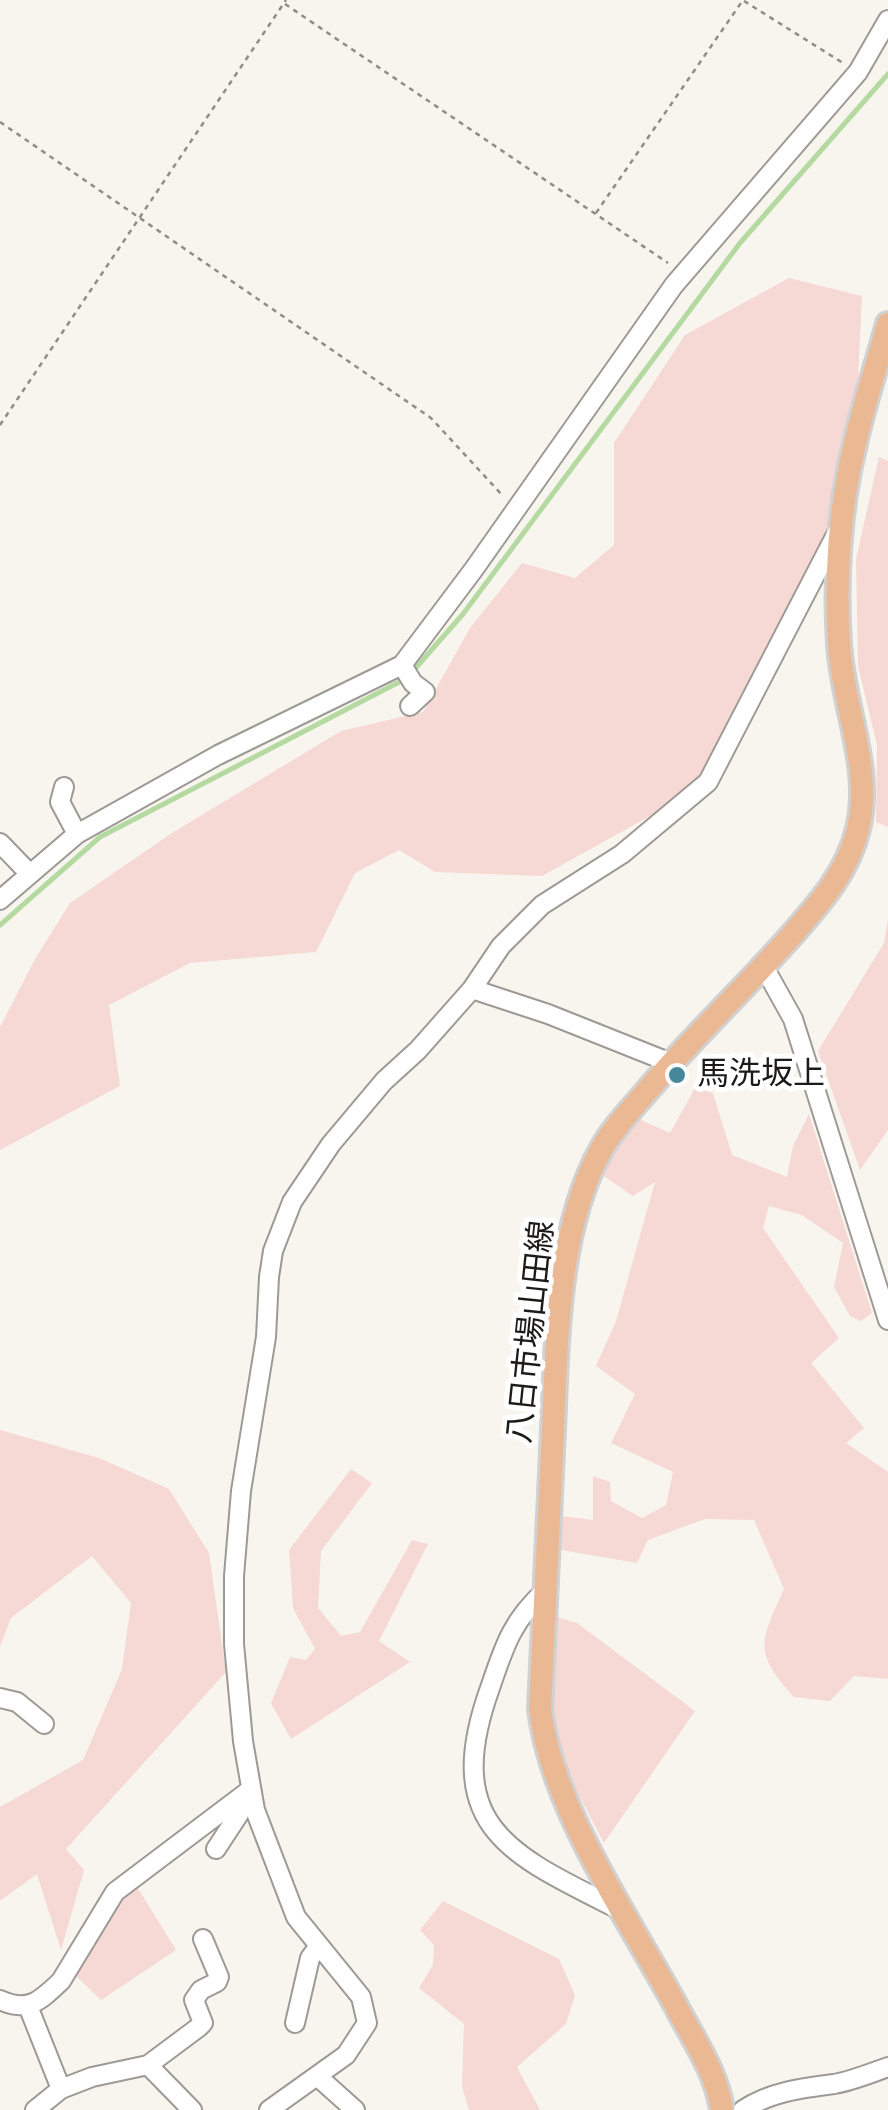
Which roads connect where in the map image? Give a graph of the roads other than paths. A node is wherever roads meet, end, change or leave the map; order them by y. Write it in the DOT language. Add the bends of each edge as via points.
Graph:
graph roads {
  1 [pos="888,20"];
  2 [pos="888,324"];
  3 [pos="844,520"];
  4 [pos="402,665"];
  5 [pos="410,706"];
  6 [pos="64,787"];
  7 [pos="77,834"];
  8 [pos="0,843"];
  9 [pos="29,872"];
  10 [pos="0,900"];
  11 [pos="764,967"];
  12 [pos="472,988"];
  13 [pos="671,1063"];
  14 [pos="884,1295"];
  15 [pos="888,1320"];
  16 [pos="546,1590"];
  17 [pos="0,1698"];
  18 [pos="44,1724"];
  19 [pos="244,1794"];
  20 [pos="216,1849"];
  21 [pos="625,1912"];
  22 [pos="203,1939"];
  23 [pos="318,1947"];
  24 [pos="0,2000"];
  25 [pos="28,2006"];
  26 [pos="295,2023"];
  27 [pos="148,2065"];
  28 [pos="888,2067"];
  29 [pos="318,2076"];
  30 [pos="62,2090"];
  31 [pos="35,2110"];
  32 [pos="192,2110"];
  33 [pos="268,2110"];
  34 [pos="354,2110"];
  35 [pos="722,2110"];
  36 [pos="743,2110"];
  1 -- 4 [label="street" via="858,72 683,274"];
  2 -- 3 [label="main road, 八日市場山田線" via="853,451"];
  3 -- 11 [label="main road, 八日市場山田線" via="839,647 864,778 859,828 830,892"];
  3 -- 12 [label="street" via="708,782 622,854 542,905"];
  4 -- 5 [label="street" via="425,692"];
  4 -- 7 [label="street" via="218,755"];
  6 -- 7 [label="street" via="60,802"];
  7 -- 9 [label="street"];
  8 -- 9 [label="street"];
  9 -- 10 [label="street"];
  11 -- 13 [label="main road, 八日市場山田線"];
  11 -- 14 [label="street" via="793,1019"];
  12 -- 13 [label="street"];
  12 -- 19 [label="street" via="330,1144 292,1202 274,1252 234,1576"];
  13 -- 16 [label="main road, 八日市場山田線" via="602,1146 580,1195 556,1376"];
  14 -- 15 [label="street"];
  16 -- 21 [label="main road, 八日市場山田線" via="543,1734 564,1797"];
  16 -- 21 [label="street" via="511,1628 485,1702 473,1776 480,1807 529,1864"];
  17 -- 18 [label="street" via="17,1702"];
  19 -- 20 [label="street"];
  19 -- 23 [label="street" via="296,1917"];
  19 -- 25 [label="street" via="114,1892 61,1981"];
  21 -- 35 [label="main road, 八日市場山田線" via="708,2066"];
  22 -- 27 [label="street" via="218,1978 194,2000 203,2022"];
  23 -- 26 [label="street"];
  23 -- 29 [label="street" via="361,1997 368,2023 346,2055"];
  24 -- 25 [label="street"];
  25 -- 30 [label="street"];
  27 -- 30 [label="street"];
  27 -- 32 [label="street"];
  28 -- 36 [label="street" via="759,2099"];
  29 -- 33 [label="street"];
  29 -- 34 [label="street"];
  30 -- 31 [label="street"];
}
